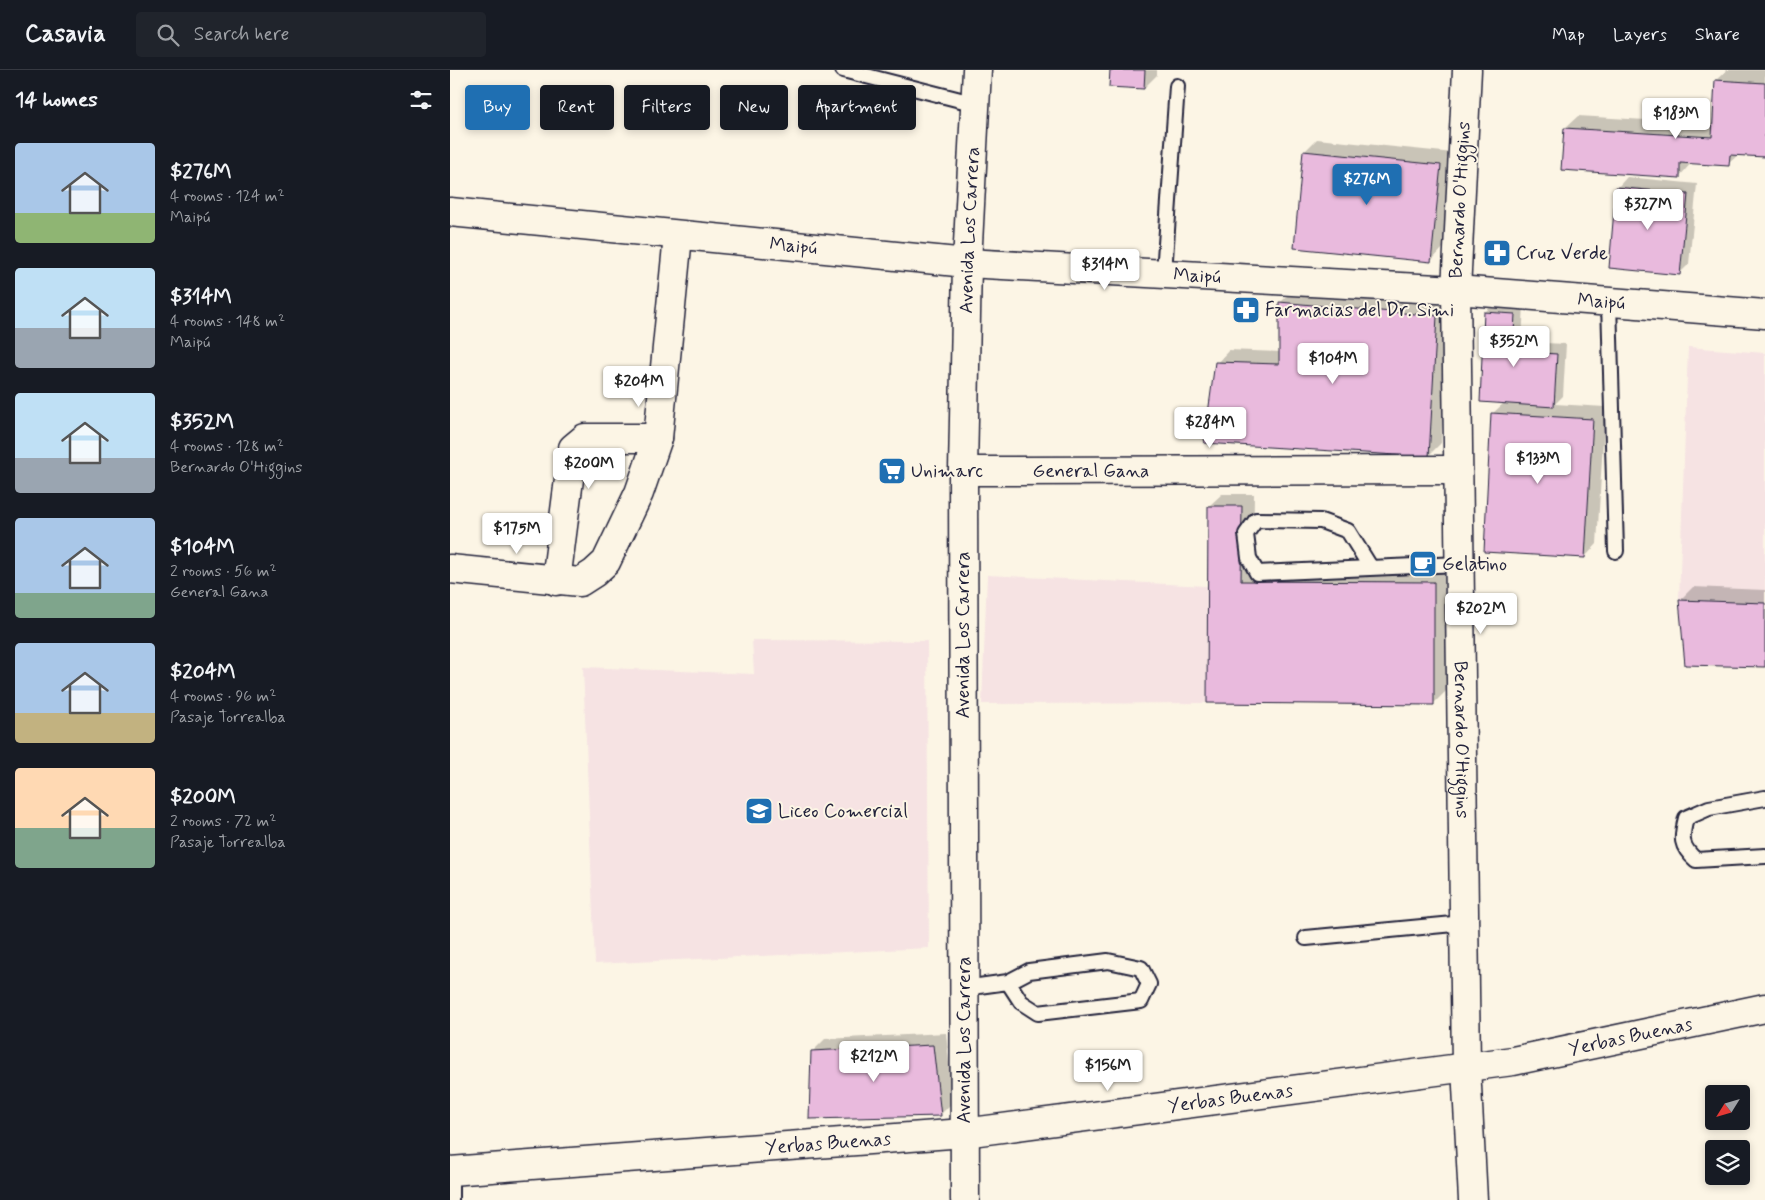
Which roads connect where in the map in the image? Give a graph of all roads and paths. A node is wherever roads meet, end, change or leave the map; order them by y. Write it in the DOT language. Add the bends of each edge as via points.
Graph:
graph roads {
  1 [pos="843,70"];
  2 [pos="978,70"];
  3 [pos="1467,70"];
  4 [pos="1177,86"];
  5 [pos="976,104"];
  6 [pos="450,212"];
  7 [pos="678,236"];
  8 [pos="967,263"];
  9 [pos="1164,273"];
  10 [pos="1456,290"];
  11 [pos="1609,302"];
  12 [pos="1765,314"];
  13 [pos="658,438"];
  14 [pos="1458,470"];
  15 [pos="963,471"];
  16 [pos="1616,551"];
  17 [pos="1459,564"];
  18 [pos="1371,568"];
  19 [pos="450,569"];
  20 [pos="556,581"];
  21 [pos="1765,798"];
  22 [pos="1765,856"];
  23 [pos="1464,923"];
  24 [pos="1306,938"];
  25 [pos="1008,982"];
  26 [pos="964,988"];
  27 [pos="1765,1008"];
  28 [pos="1466,1067"];
  29 [pos="964,1132"];
  30 [pos="451,1171"];
  31 [pos="451,1200"];
  32 [pos="965,1200"];
  33 [pos="1473,1200"];
  1 -- 5 [label="lane"];
  2 -- 5 [label="main road, Avenida Los Carrera"];
  3 -- 10 [label="main road, Bernardo O'Higgins"];
  4 -- 9 [label="lane"];
  5 -- 8 [label="main road, Avenida Los Carrera"];
  6 -- 7 [label="main road, Maipú"];
  7 -- 8 [label="main road, Maipú"];
  7 -- 13 [label="main road"];
  8 -- 9 [label="main road, Maipú"];
  8 -- 15 [label="main road, Avenida Los Carrera"];
  9 -- 10 [label="main road, Maipú"];
  10 -- 11 [label="main road, Maipú"];
  10 -- 14 [label="main road, Bernardo O'Higgins"];
  11 -- 12 [label="main road, Maipú"];
  11 -- 16 [label="lane"];
  13 -- 20 [label="main road" via="639,492 606,562 580,582"];
  13 -- 20 [label="main road" via="585,438 573,448"];
  14 -- 15 [label="main road, General Gana"];
  14 -- 17 [label="main road, Bernardo O'Higgins"];
  15 -- 26 [label="main road, Avenida Los Carrera"];
  17 -- 18 [label="lane"];
  17 -- 23 [label="main road, Bernardo O'Higgins"];
  18 -- 18 [label="lane" via="1257,573 1249,558 1246,534 1256,520 1321,520 1348,531"];
  19 -- 20 [label="main road"];
  21 -- 22 [label="lane" via="1709,808 1686,818 1682,836 1686,852 1696,860"];
  23 -- 24 [label="lane"];
  23 -- 28 [label="main road, Bernardo O'Higgins"];
  25 -- 25 [label="lane" via="1029,971 1108,960 1141,968 1149,984 1141,1001 1038,1013 1021,1002"];
  25 -- 26 [label="lane"];
  26 -- 29 [label="main road, Avenida Los Carrera"];
  27 -- 28 [label="main road, Yerbas Buenas" via="1513,1061"];
  28 -- 29 [label="main road, Yerbas Buenas"];
  28 -- 33 [label="main road, Bernardo O'Higgins"];
  29 -- 30 [label="main road, Yerbas Buenas"];
  29 -- 32 [label="main road, Avenida Los Carrera"];
  30 -- 31 [label="lane"];
}
